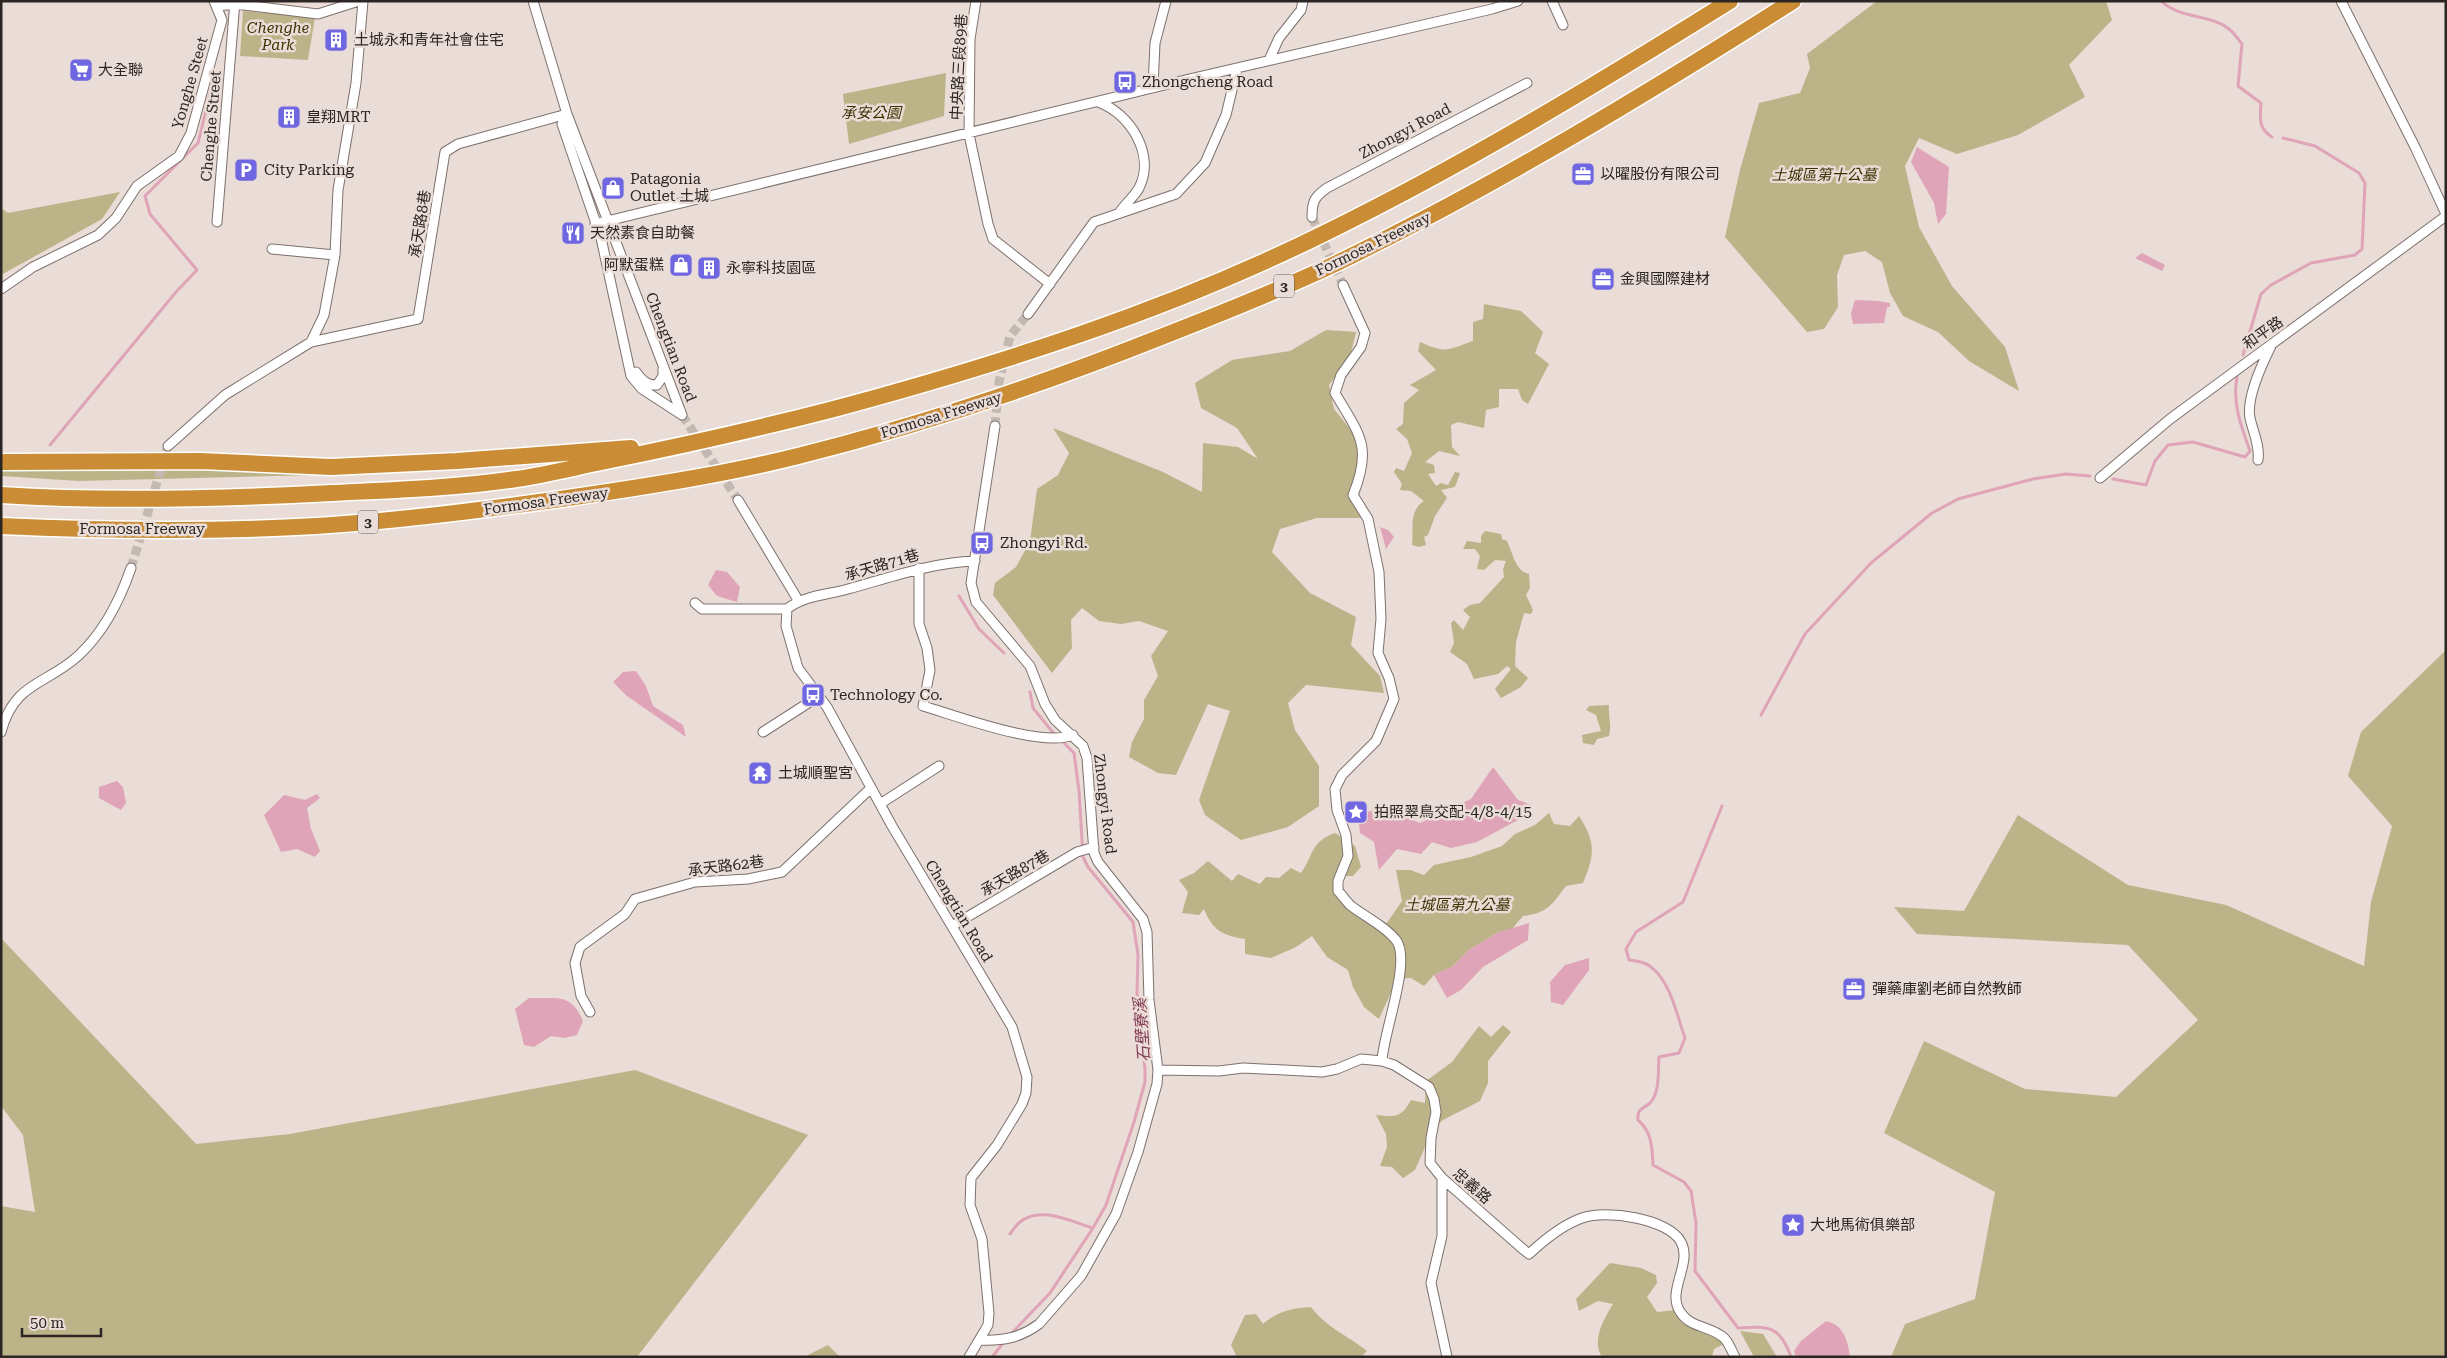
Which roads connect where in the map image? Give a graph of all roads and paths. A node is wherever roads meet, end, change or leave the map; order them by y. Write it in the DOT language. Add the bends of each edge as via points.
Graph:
graph roads {
  1 [pos="359,1"];
  2 [pos="363,1"];
  3 [pos="533,1"];
  4 [pos="976,1"];
  5 [pos="1166,1"];
  6 [pos="1303,1"];
  7 [pos="1518,1"];
  8 [pos="1552,1"];
  9 [pos="1730,1"];
  10 [pos="1793,1"];
  11 [pos="2340,1"];
  12 [pos="235,3"];
  13 [pos="216,4"];
  14 [pos="1489,5"];
  15 [pos="1563,25"];
  16 [pos="1269,60"];
  17 [pos="1237,69"];
  18 [pos="1527,83"];
  19 [pos="1153,88"];
  20 [pos="1098,102"];
  21 [pos="567,114"];
  22 [pos="969,134"];
  23 [pos="1119,213"];
  24 [pos="2446,215"];
  25 [pos="1312,217"];
  26 [pos="607,221"];
  27 [pos="217,222"];
  28 [pos="596,224"];
  29 [pos="272,249"];
  30 [pos="336,255"];
  31 [pos="1050,284"];
  32 [pos="1343,285"];
  33 [pos="1,289"];
  34 [pos="1028,314"];
  35 [pos="311,342"];
  36 [pos="2271,346"];
  37 [pos="626,352"];
  38 [pos="663,369"];
  39 [pos="670,388"];
  40 [pos="652,395"];
  41 [pos="995,426"];
  42 [pos="691,444"];
  43 [pos="168,446"];
  44 [pos="2258,460"];
  45 [pos="1,462"];
  46 [pos="2100,478"];
  47 [pos="1,495"];
  48 [pos="738,500"];
  49 [pos="1,526"];
  50 [pos="975,561"];
  51 [pos="131,568"];
  52 [pos="919,568"];
  53 [pos="798,600"];
  54 [pos="695,603"];
  55 [pos="787,608"];
  56 [pos="819,696"];
  57 [pos="1,732"];
  58 [pos="763,732"];
  59 [pos="1069,736"];
  60 [pos="939,766"];
  61 [pos="871,788"];
  62 [pos="880,804"];
  63 [pos="1090,847"];
  64 [pos="952,926"];
  65 [pos="590,1012"];
  66 [pos="1382,1061"];
  67 [pos="1158,1070"];
  68 [pos="1442,1178"];
  69 [pos="980,1340"];
  70 [pos="969,1357"];
  71 [pos="1448,1357"];
  72 [pos="1735,1357"];
  1 -- 12 [label="street" via="318,14"];
  2 -- 30 [label="street" via="356,83 338,190"];
  3 -- 21 [label="street, Chengtian Road"];
  4 -- 22 [label="street, 中央路三段89巷" via="970,39"];
  5 -- 19 [label="street" via="1155,43"];
  6 -- 16 [label="street" via="1301,10 1279,38"];
  7 -- 14 [label="street"];
  8 -- 15 [label="street"];
  9 -- 42 [label="highway, Formosa Freeway / 3" via="1449,169 1320,236 1192,292 1058,342 914,387"];
  10 -- 49 [label="highway, Formosa Freeway / 3" via="1644,96 1494,182 1332,265 1075,372 925,422 731,471 638,488 412,518 220,530"];
  11 -- 24 [label="street, 和平路"];
  12 -- 13 [label="street"];
  12 -- 27 [label="street, Chenghe Street"];
  13 -- 33 [label="street, Yonghe Steet" via="222,20 191,133 179,156 137,186 116,218 98,235 33,267"];
  14 -- 16 [label="street"];
  16 -- 17 [label="street"];
  17 -- 19 [label="street"];
  17 -- 23 [label="street" via="1226,115 1205,163 1176,194"];
  18 -- 25 [label="street, Zhongyi Road" via="1327,188 1312,202"];
  19 -- 20 [label="street"];
  20 -- 22 [label="street"];
  20 -- 23 [label="street" via="1119,115 1138,135 1141,143 1143,172 1140,187"];
  21 -- 26 [label="street, Chengtian Road"];
  21 -- 28 [label="street, Chengtian Road" via="562,124"];
  21 -- 35 [label="street, 承天路8巷" via="458,144 445,152 418,319"];
  22 -- 26 [label="street"];
  22 -- 31 [label="street, 中央路三段89巷" via="993,238"];
  23 -- 31 [label="street" via="1094,222"];
  24 -- 36 [label="street, 和平路"];
  26 -- 28 [label="street"];
  26 -- 38 [label="street, Chengtian Road"];
  28 -- 37 [label="street, Chengtian Road"];
  29 -- 30 [label="street"];
  30 -- 35 [label="street" via="324,315"];
  31 -- 34 [label="street"];
  32 -- 66 [label="street" via="1365,333 1361,347 1341,375 1335,393 1356,426 1363,448 1361,476 1353,495 1368,519 1379,572 1381,619 1378,654 1394,699 1376,741 1342,775 1335,789 1348,856 1338,881 1338,891 1350,905 1375,921 1397,942 1401,959 1398,988"];
  35 -- 43 [label="street" via="225,395"];
  36 -- 44 [label="street" via="2251,400 2249,415 2260,450"];
  36 -- 46 [label="street, 和平路" via="2170,419"];
  37 -- 38 [label="street" via="647,384 657,385"];
  37 -- 40 [label="street, Chengtian Road" via="631,376"];
  38 -- 39 [label="street, Chengtian Road"];
  39 -- 40 [label="street" via="662,394"];
  39 -- 40 [label="street, Chengtian Road" via="682,415"];
  41 -- 50 [label="street, Zhongyi Road"];
  42 -- 45 [label="highway" via="331,467 201,461"];
  42 -- 47 [label="highway, Formosa Freeway / 3" via="514,480 405,490 214,498 71,499"];
  48 -- 53 [label="street"];
  50 -- 52 [label="street, 承天路71巷" via="944,562"];
  50 -- 59 [label="street, Zhongyi Road" via="971,583 976,602 1030,666 1045,704"];
  51 -- 57 [label="street" via="99,634 76,657 20,693 4,720"];
  52 -- 53 [label="street, 承天路71巷" via="848,590"];
  52 -- 59 [label="street" via="919,624 930,670 923,706 1038,738"];
  53 -- 55 [label="street"];
  54 -- 55 [label="street" via="702,609"];
  55 -- 56 [label="street, Chengtian Road" via="786,626 798,668"];
  56 -- 58 [label="street"];
  56 -- 61 [label="street, Chengtian Road"];
  59 -- 63 [label="street, Zhongyi Road" via="1083,746 1087,758"];
  60 -- 62 [label="street"];
  61 -- 62 [label="street, Chengtian Road"];
  61 -- 65 [label="street, 承天路62巷" via="782,872 748,879 695,882 635,900 625,914 580,947 575,963 581,996"];
  62 -- 64 [label="street, Chengtian Road"];
  63 -- 64 [label="street, 承天路87巷"];
  63 -- 67 [label="street, Zhongyi Road" via="1143,919"];
  64 -- 69 [label="street, Chengtian Road" via="1012,1027 1027,1077 1022,1104 997,1145 971,1178 970,1205 982,1239 989,1313 988,1325"];
  66 -- 67 [label="street, 忠義路" via="1361,1059 1322,1072 1244,1068"];
  66 -- 68 [label="street, 忠義路" via="1429,1087 1436,1112 1430,1163"];
  67 -- 69 [label="street, Zhongyi Road" via="1138,1152 1116,1214 1073,1287 1039,1324 1021,1336 1000,1341"];
  68 -- 71 [label="street" via="1442,1236 1431,1283"];
  68 -- 72 [label="street, 忠義路" via="1529,1254 1548,1237 1582,1218 1595,1215 1656,1222 1669,1229 1681,1242 1684,1253 1676,1298 1680,1312 1693,1325 1722,1336"];
  69 -- 70 [label="street, Chengtian Road"];
}
